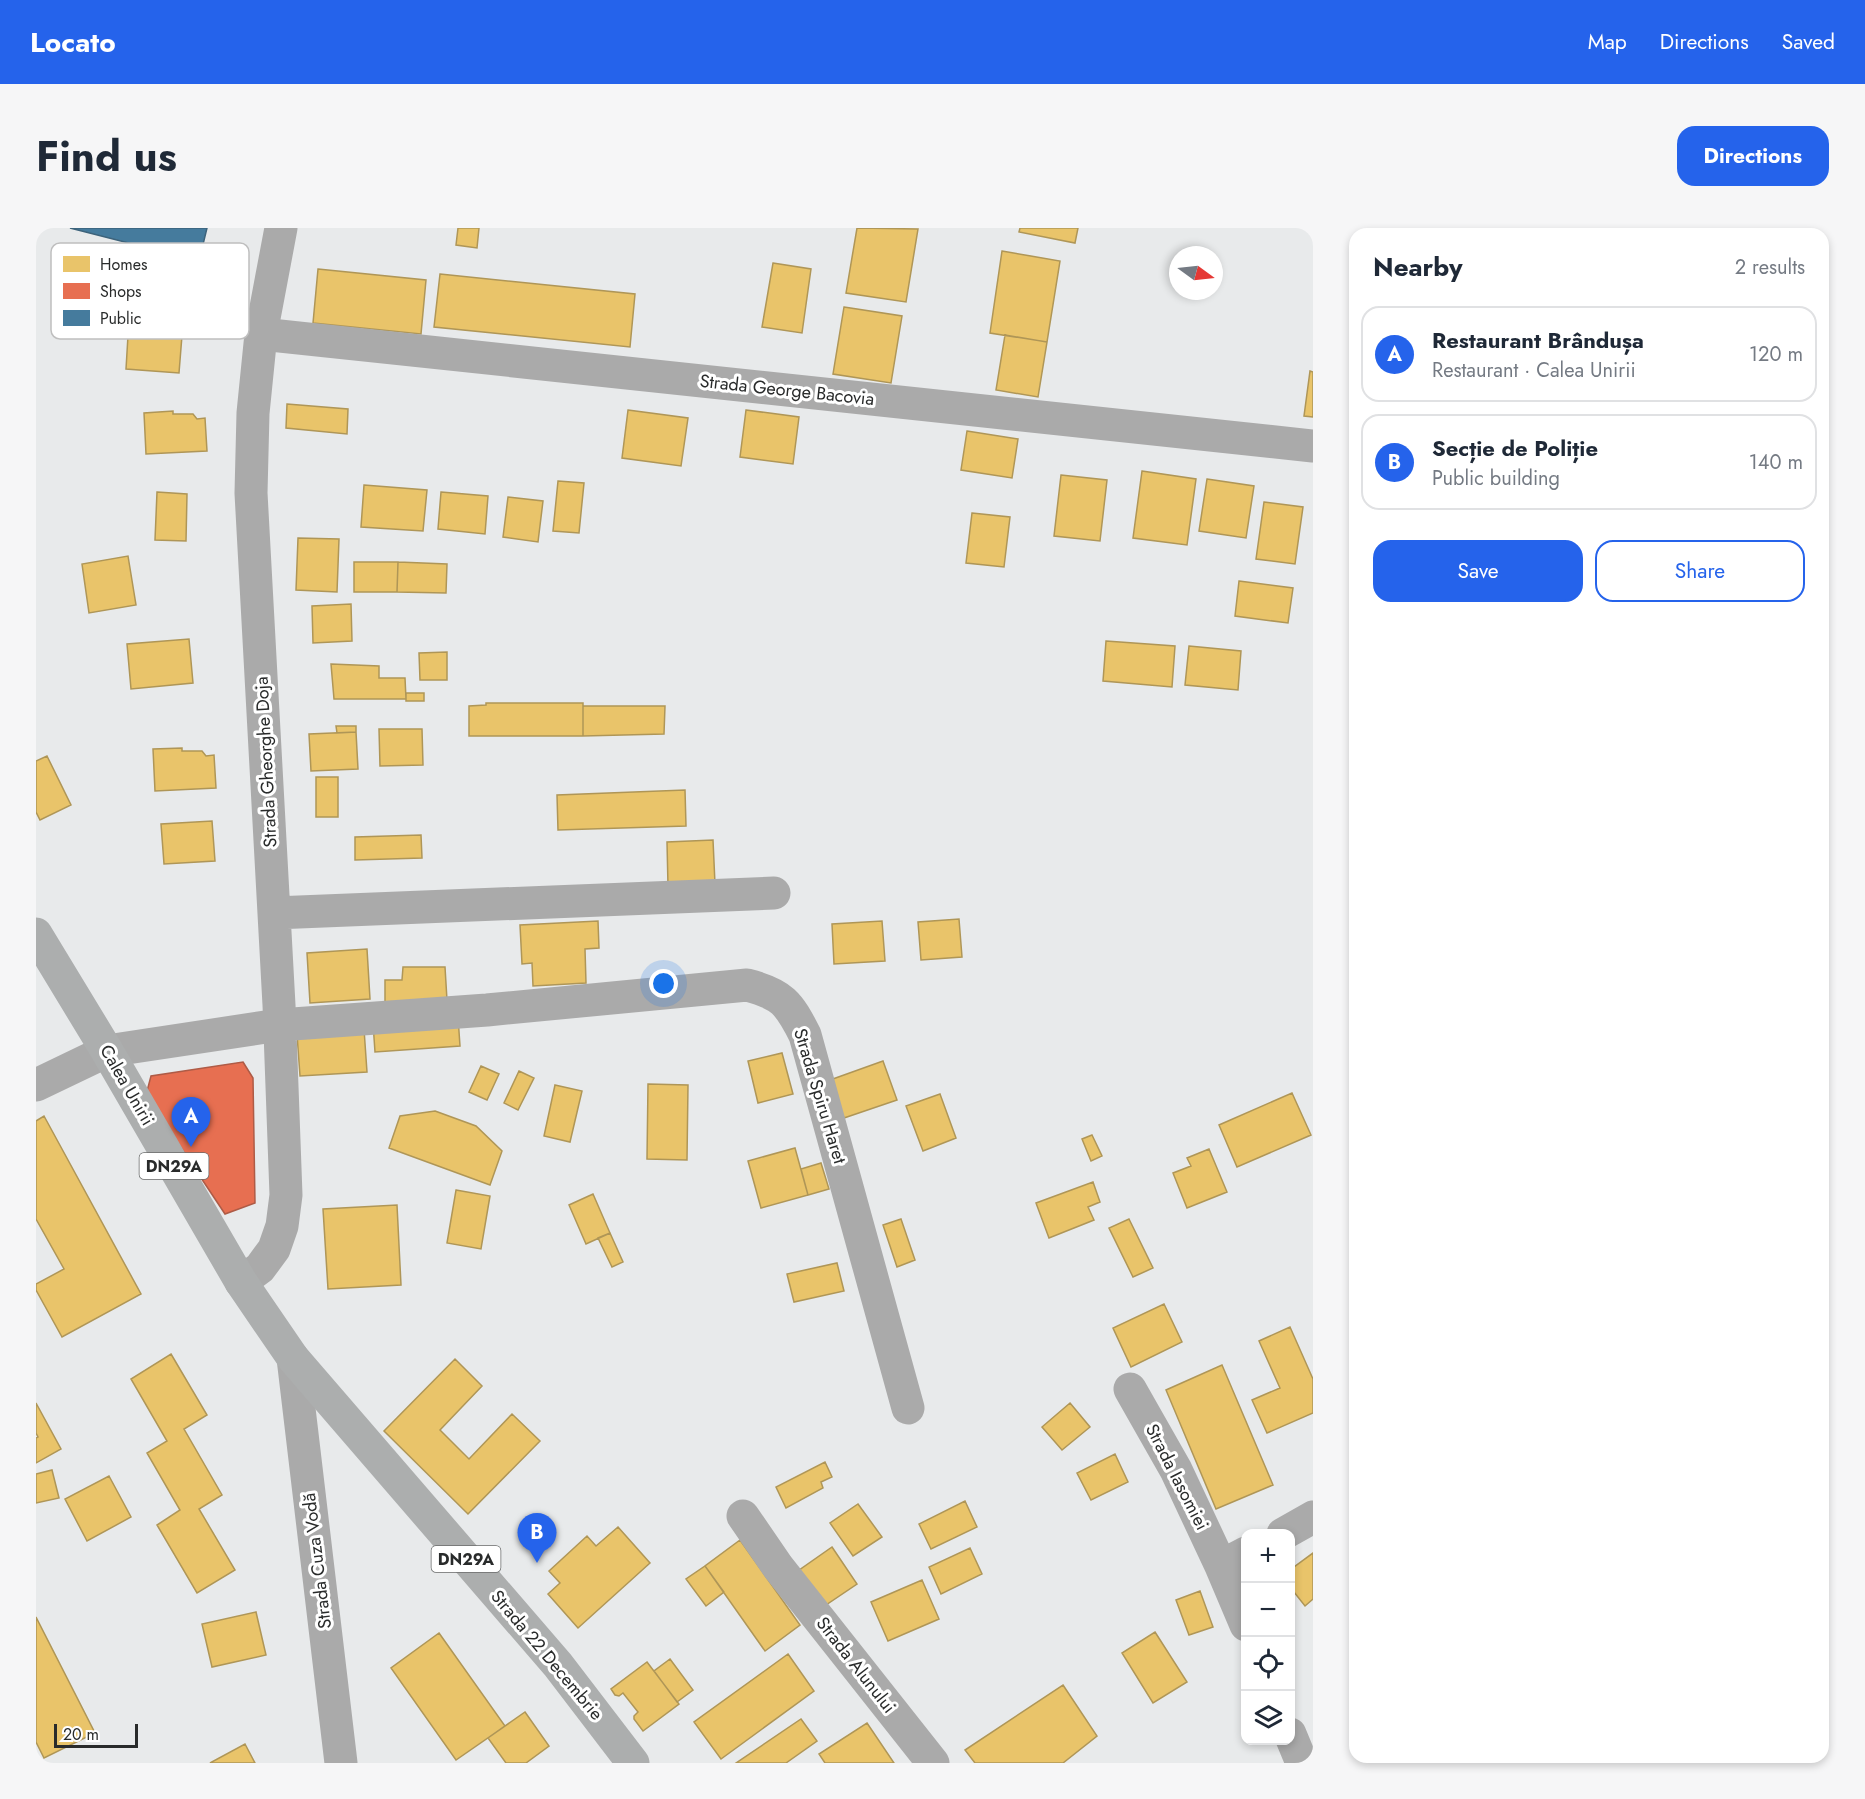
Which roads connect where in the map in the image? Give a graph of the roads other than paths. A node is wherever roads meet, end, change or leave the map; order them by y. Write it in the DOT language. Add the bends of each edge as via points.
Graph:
graph roads {
  1 [pos="281,228"];
  2 [pos="261,334"];
  3 [pos="1313,446"];
  4 [pos="774,894"];
  5 [pos="274,913"];
  6 [pos="36,934"];
  7 [pos="279,1025"];
  8 [pos="107,1051"];
  9 [pos="36,1085"];
  10 [pos="241,1282"];
  11 [pos="293,1358"];
  12 [pos="1130,1389"];
  13 [pos="908,1408"];
  14 [pos="744,1516"];
  15 [pos="1313,1517"];
  16 [pos="1290,1529"];
  17 [pos="1233,1559"];
  18 [pos="1241,1603"];
  19 [pos="1295,1745"];
  20 [pos="341,1763"];
  21 [pos="633,1763"];
  22 [pos="933,1763"];
  23 [pos="1302,1763"];
  1 -- 2 [label="street, Strada Gheorghe Doja"];
  2 -- 3 [label="street, Strada George Bacovia"];
  2 -- 5 [label="street, Strada Gheorghe Doja" via="253,413 251,493"];
  4 -- 5 [label="street"];
  5 -- 7 [label="street, Strada Gheorghe Doja"];
  6 -- 8 [label="main road, Calea Unirii / DN29A"];
  7 -- 8 [label="street, Strada Spiru Haret"];
  7 -- 10 [label="street, Strada Gheorghe Doja" via="286,1195 282,1226 274,1249 260,1268"];
  7 -- 13 [label="street, Strada Spiru Haret" via="747,985 783,1000 805,1035"];
  8 -- 9 [label="street, Strada Spiru Haret"];
  8 -- 10 [label="main road, Calea Unirii / DN29A"];
  10 -- 11 [label="main road, Calea Unirii / DN29A"];
  11 -- 20 [label="street, Strada Cuza Vodă"];
  11 -- 21 [label="main road, Strada 22 Decembrie / DN29A" via="558,1665"];
  12 -- 17 [label="street, Strada Iasomiei"];
  14 -- 22 [label="street, Strada Alunului" via="778,1567"];
  15 -- 16 [label="street"];
  17 -- 18 [label="street, Strada Iasomiei"];
  19 -- 23 [label="street"];
}
